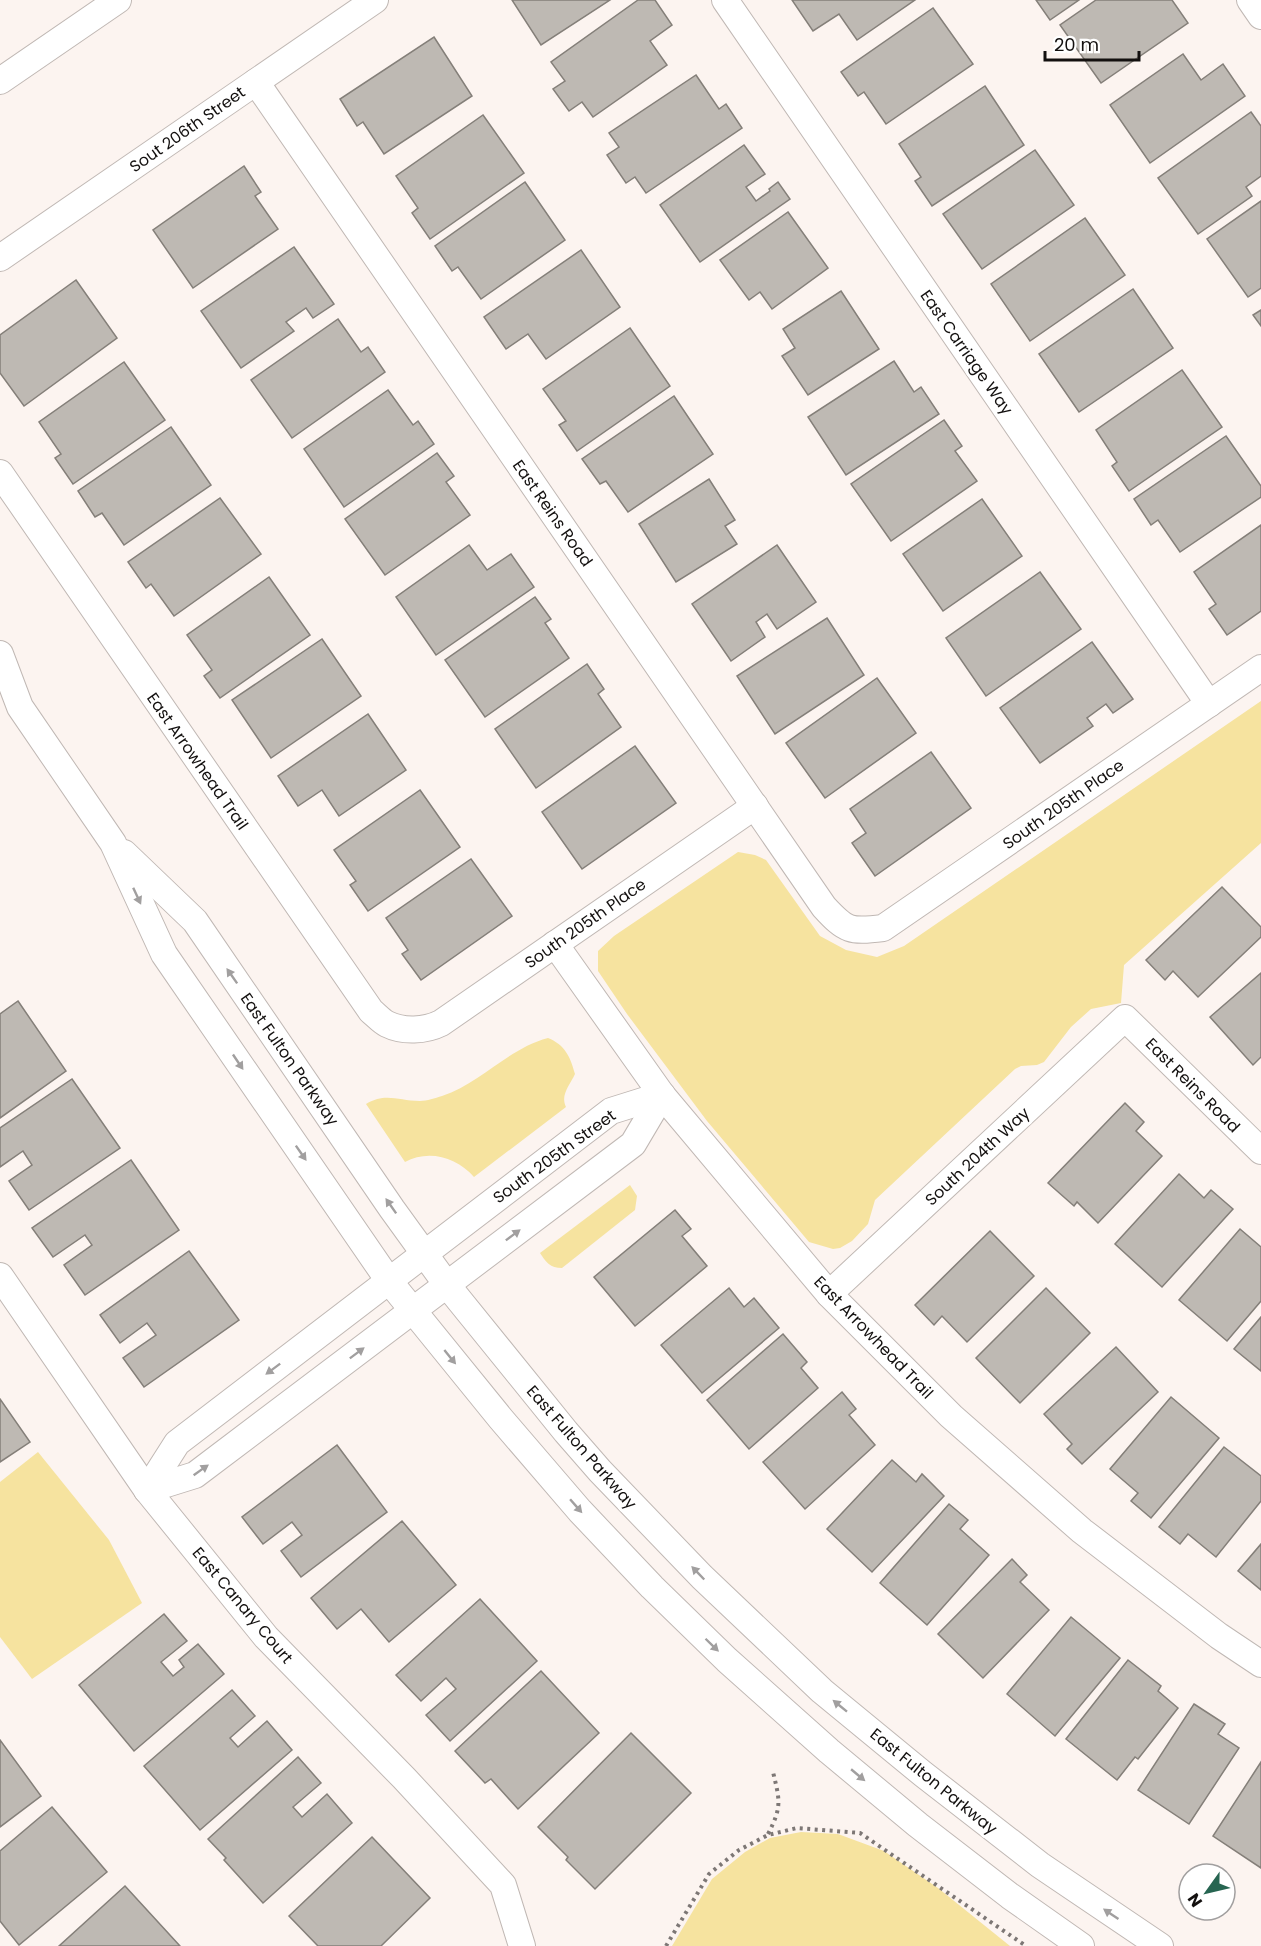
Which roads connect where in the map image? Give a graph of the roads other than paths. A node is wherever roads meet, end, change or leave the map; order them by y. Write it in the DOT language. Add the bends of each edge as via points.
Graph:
graph roads {
  1 [pos="118,0"];
  2 [pos="375,0"];
  3 [pos="725,0"];
  4 [pos="1250,0"];
  5 [pos="1261,16"];
  6 [pos="0,81"];
  7 [pos="256,82"];
  8 [pos="0,258"];
  9 [pos="0,473"];
  10 [pos="0,654"];
  11 [pos="1261,668"];
  12 [pos="0,690"];
  13 [pos="1209,704"];
  14 [pos="20,707"];
  15 [pos="755,806"];
  16 [pos="113,843"];
  17 [pos="861,931"];
  18 [pos="555,944"];
  19 [pos="1125,1018"];
  20 [pos="411,1030"];
  21 [pos="662,1095"];
  22 [pos="1261,1151"];
  23 [pos="424,1254"];
  24 [pos="0,1276"];
  25 [pos="389,1281"];
  26 [pos="447,1285"];
  27 [pos="829,1294"];
  28 [pos="412,1312"];
  29 [pos="147,1490"];
  30 [pos="1261,1664"];
  31 [pos="522,1946"];
  32 [pos="1081,1946"];
  33 [pos="1160,1946"];
  1 -- 6 [label="street"];
  2 -- 7 [label="street, Sout 206th Street"];
  3 -- 13 [label="street, East Carriage Way"];
  4 -- 5 [label="street"];
  7 -- 8 [label="street, Sout 206th Street"];
  7 -- 15 [label="street, East Reins Road"];
  9 -- 20 [label="street, East Arrowhead Trail" via="371,1011 387,1024"];
  10 -- 14 [label="street, East Fulton Parkway"];
  11 -- 13 [label="street, South 205th Place"];
  12 -- 14 [label="street, East Fulton Parkway"];
  13 -- 17 [label="street, South 205th Place" via="883,928"];
  14 -- 16 [label="street, East Fulton Parkway"];
  15 -- 17 [label="street, East Reins Road" via="824,907 839,924"];
  15 -- 18 [label="street, South 205th Place"];
  23 -- 16 [label="street, East Fulton Parkway, one-way" via="195,921"];
  16 -- 25 [label="street, East Fulton Parkway, one-way" via="164,954"];
  18 -- 20 [label="street, South 205th Place" via="441,1023"];
  18 -- 21 [label="street, East Arrowhead Trail"];
  19 -- 22 [label="street, East Reins Road"];
  19 -- 27 [label="street, South 204th Way"];
  21 -- 23 [label="street, South 205th Street" via="611,1111"];
  26 -- 21 [label="street, South 205th Street, one-way" via="633,1144"];
  21 -- 27 [label="street, East Arrowhead Trail"];
  23 -- 25 [label="street, South 205th Street"];
  23 -- 26 [label="street, East Fulton Parkway"];
  24 -- 29 [label="street, East Canary Court"];
  25 -- 28 [label="street, East Fulton Parkway"];
  25 -- 29 [label="street, South 205th Street, one-way" via="177,1443"];
  26 -- 28 [label="street, South 205th Street"];
  33 -- 26 [label="street, East Fulton Parkway, one-way" via="1040,1865 822,1690 702,1577 600,1471"];
  27 -- 30 [label="street, East Arrowhead Trail" via="951,1416 1082,1531"];
  29 -- 28 [label="street, South 205th Street, one-way" via="195,1475"];
  28 -- 32 [label="street, East Fulton Parkway, one-way" via="580,1511 727,1660 918,1825"];
  29 -- 31 [label="street, East Canary Court" via="266,1637 502,1885"];
}
